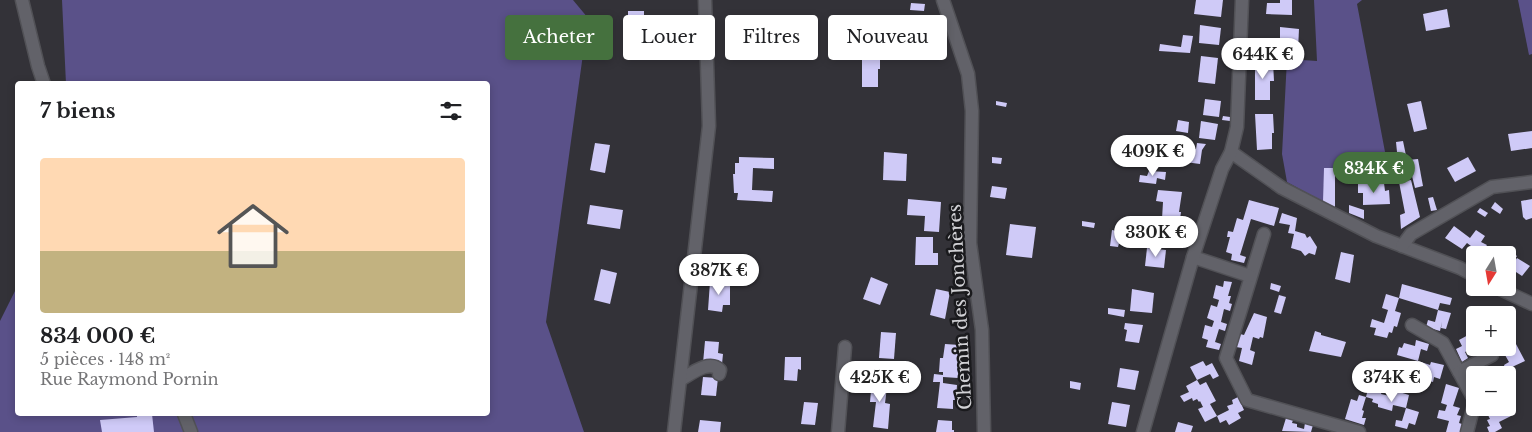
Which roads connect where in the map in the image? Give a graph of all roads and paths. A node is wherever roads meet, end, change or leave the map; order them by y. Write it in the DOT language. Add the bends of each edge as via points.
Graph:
graph roads {
  1 [pos="22,0"];
  2 [pos="705,0"];
  3 [pos="943,0"];
  4 [pos="1242,0"];
  5 [pos="43,81"];
  6 [pos="1230,152"];
  7 [pos="1532,182"];
  8 [pos="1264,234"];
  9 [pos="1402,246"];
  10 [pos="1193,257"];
  11 [pos="1466,271"];
  12 [pos="1250,276"];
  13 [pos="1515,296"];
  14 [pos="1532,304"];
  15 [pos="1412,325"];
  16 [pos="845,347"];
  17 [pos="1490,356"];
  18 [pos="1459,372"];
  19 [pos="719,374"];
  20 [pos="680,380"];
  21 [pos="185,416"];
  22 [pos="191,432"];
  23 [pos="674,432"];
  24 [pos="838,432"];
  25 [pos="984,432"];
  26 [pos="1143,432"];
  27 [pos="1358,432"];
  28 [pos="1467,432"];
  1 -- 5 [label="street"];
  2 -- 20 [label="street" via="709,126"];
  3 -- 25 [label="street, Chemin des Jonchères" via="968,74 972,111 970,243 982,330"];
  4 -- 6 [label="street" via="1237,127"];
  6 -- 9 [label="street" via="1282,188"];
  6 -- 10 [label="street"];
  7 -- 9 [label="street" via="1492,187 1411,234"];
  8 -- 12 [label="street"];
  9 -- 11 [label="street"];
  10 -- 12 [label="street"];
  10 -- 26 [label="street"];
  12 -- 27 [label="street" via="1226,358 1247,400"];
  13 -- 14 [label="street"];
  15 -- 18 [label="street" via="1442,343"];
  16 -- 24 [label="street"];
  17 -- 18 [label="street"];
  18 -- 28 [label="street" via="1475,401"];
  19 -- 20 [label="street" via="720,370 708,365"];
  20 -- 23 [label="street"];
  21 -- 22 [label="street"];
}
